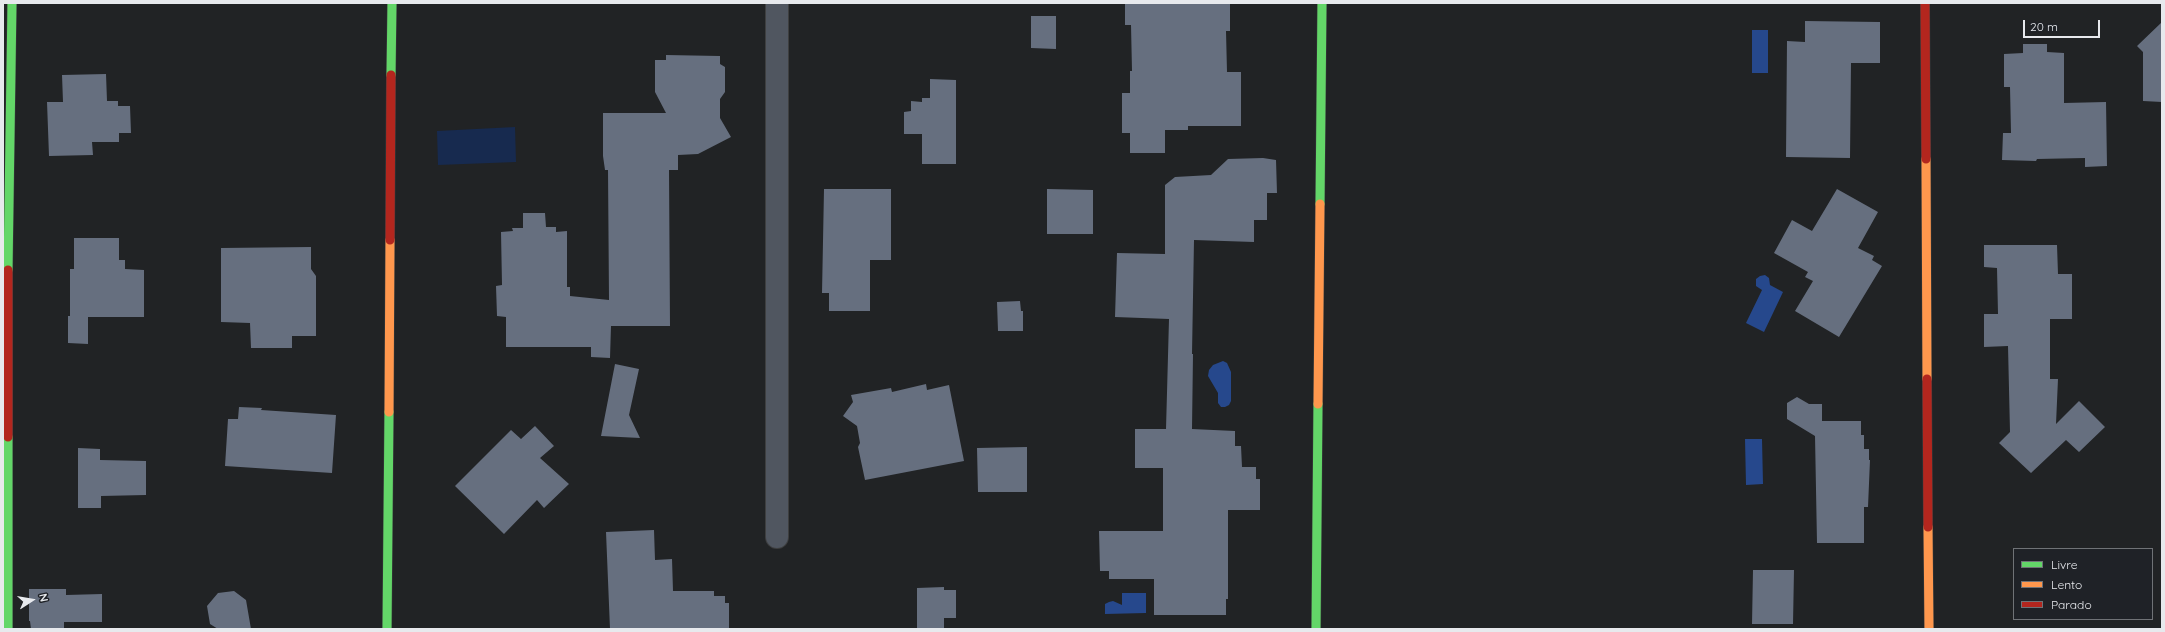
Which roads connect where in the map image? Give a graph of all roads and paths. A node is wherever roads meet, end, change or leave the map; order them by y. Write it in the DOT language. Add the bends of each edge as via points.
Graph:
graph roads {
  1 [pos="12,3"];
  2 [pos="392,3"];
  3 [pos="777,3"];
  4 [pos="1322,3"];
  5 [pos="1925,3"];
  6 [pos="777,537"];
  7 [pos="8,629"];
  8 [pos="387,629"];
  9 [pos="1316,629"];
  10 [pos="1929,629"];
  1 -- 7 [label="street" via="8,281"];
  2 -- 8 [label="street"];
  3 -- 6 [label="street"];
  4 -- 9 [label="street"];
  5 -- 10 [label="street"];
}
